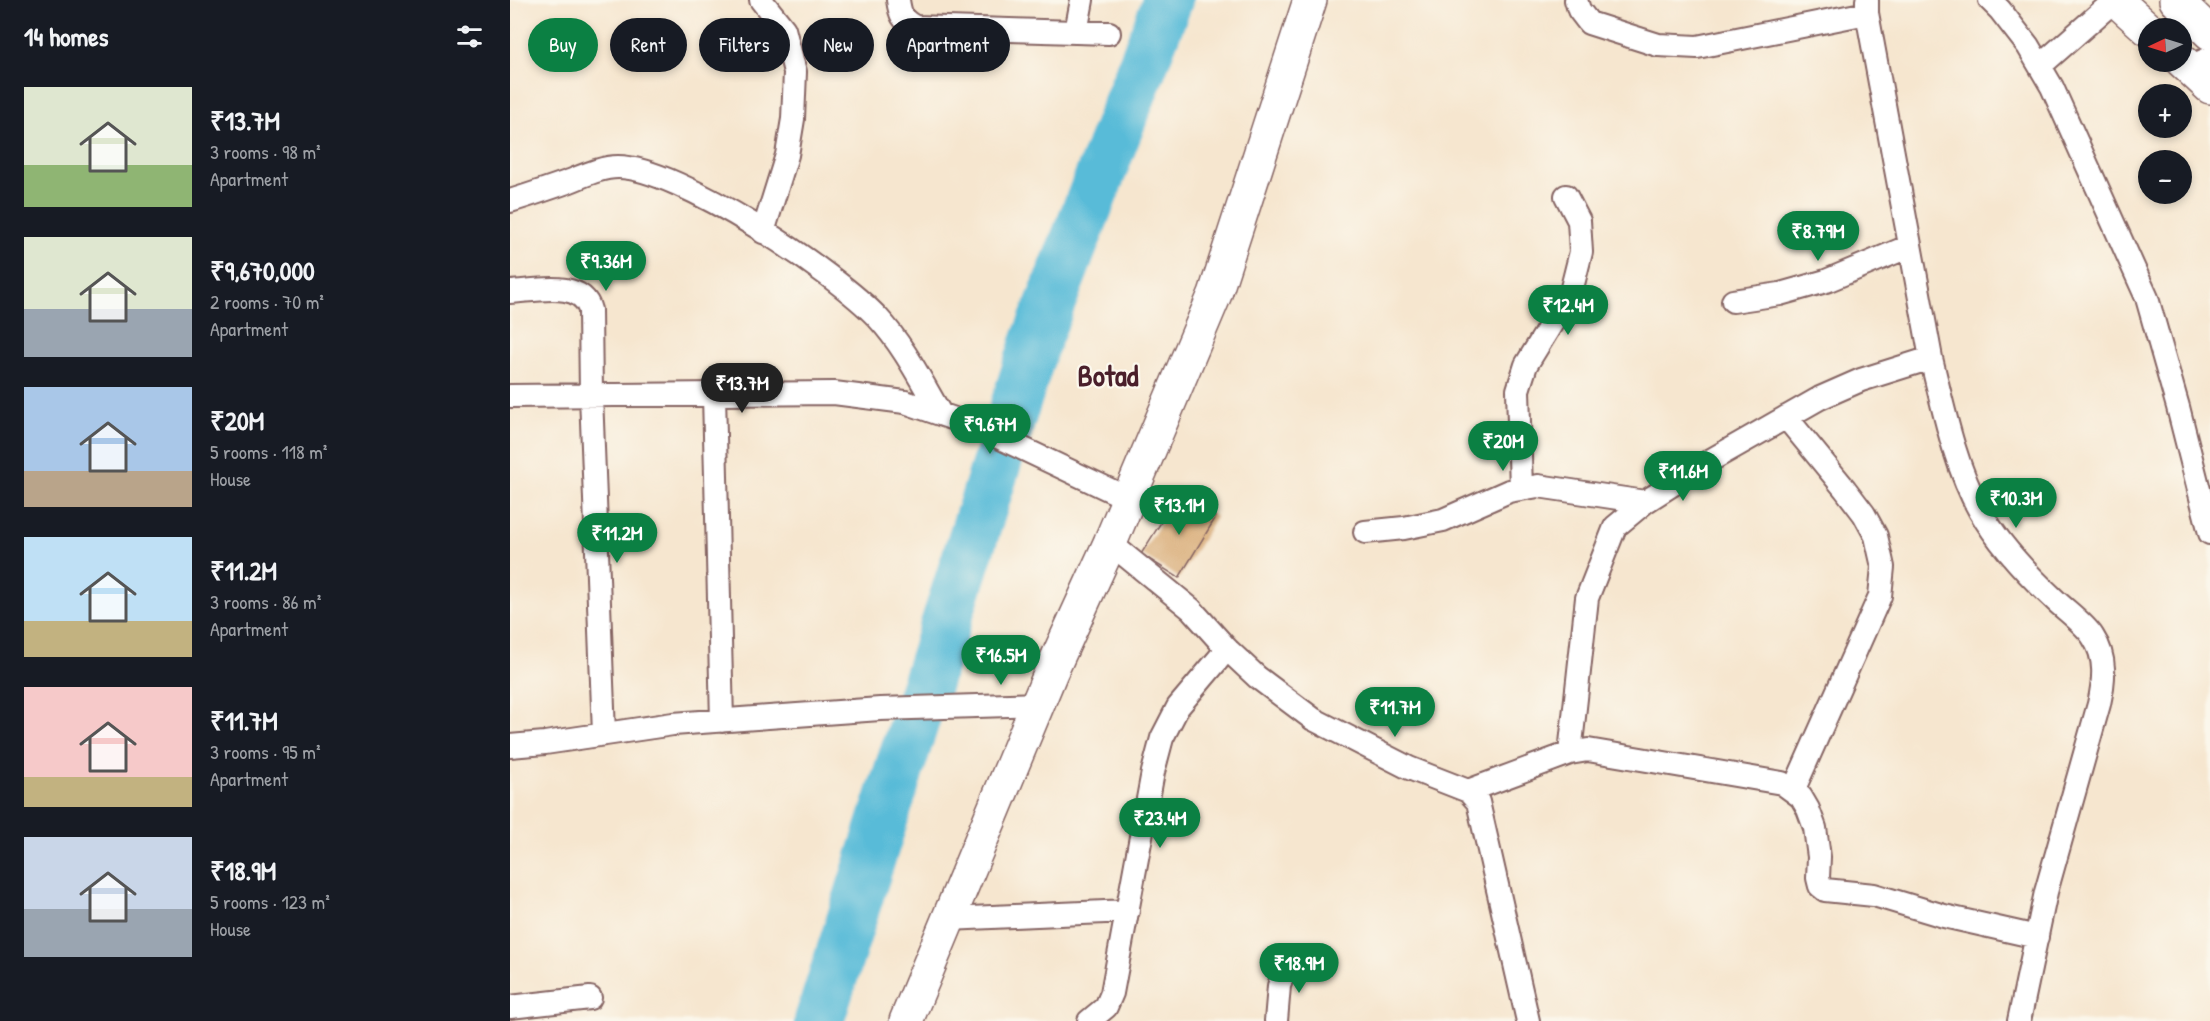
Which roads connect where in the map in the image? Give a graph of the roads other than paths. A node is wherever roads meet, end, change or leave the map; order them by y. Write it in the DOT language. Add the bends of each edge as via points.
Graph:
graph roads {
  1 [pos="761,0"];
  2 [pos="898,0"];
  3 [pos="1082,0"];
  4 [pos="1310,0"];
  5 [pos="1576,0"];
  6 [pos="1990,0"];
  7 [pos="2116,0"];
  8 [pos="2176,0"];
  9 [pos="1867,6"];
  10 [pos="2138,20"];
  11 [pos="1076,32"];
  12 [pos="1109,33"];
  13 [pos="2210,33"];
  14 [pos="2040,66"];
  15 [pos="1566,196"];
  16 [pos="510,201"];
  17 [pos="763,232"];
  18 [pos="1910,246"];
  19 [pos="510,292"];
  20 [pos="1732,301"];
  21 [pos="1931,358"];
  22 [pos="714,394"];
  23 [pos="591,395"];
  24 [pos="510,396"];
  25 [pos="940,413"];
  26 [pos="1786,417"];
  27 [pos="1521,489"];
  28 [pos="1129,499"];
  29 [pos="1645,502"];
  30 [pos="1365,532"];
  31 [pos="2210,533"];
  32 [pos="1110,543"];
  33 [pos="1227,649"];
  34 [pos="1038,704"];
  35 [pos="722,720"];
  36 [pos="604,734"];
  37 [pos="510,746"];
  38 [pos="1570,753"];
  39 [pos="1468,791"];
  40 [pos="1793,791"];
  41 [pos="1128,911"];
  42 [pos="948,919"];
  43 [pos="2037,937"];
  44 [pos="1287,962"];
  45 [pos="591,998"];
  46 [pos="510,1007"];
  47 [pos="906,1021"];
  48 [pos="1089,1021"];
  49 [pos="1276,1021"];
  50 [pos="1528,1021"];
  51 [pos="2019,1021"];
  1 -- 17 [label="street" via="784,29 795,72 787,155"];
  2 -- 11 [label="street" via="906,23 916,27"];
  3 -- 11 [label="street"];
  4 -- 28 [label="highway" via="1215,294"];
  5 -- 9 [label="street" via="1589,22 1658,45 1696,47"];
  6 -- 14 [label="street"];
  7 -- 10 [label="highway"];
  7 -- 14 [label="street"];
  8 -- 13 [label="highway"];
  9 -- 18 [label="street"];
  11 -- 12 [label="street"];
  14 -- 31 [label="street" via="2147,298"];
  15 -- 27 [label="street" via="1579,221 1581,252 1571,292 1526,365 1518,390"];
  16 -- 17 [label="street" via="617,167 645,171 715,202"];
  17 -- 25 [label="street" via="836,282 877,317"];
  18 -- 20 [label="street" via="1826,281 1780,294"];
  18 -- 21 [label="street"];
  19 -- 23 [label="street" via="573,291 588,301"];
  21 -- 26 [label="street" via="1861,380"];
  21 -- 43 [label="street" via="1964,475 1979,510 1998,540 2032,578 2093,637 2102,658 2105,680"];
  22 -- 23 [label="street"];
  22 -- 25 [label="street" via="834,393 905,402"];
  22 -- 35 [label="street"];
  23 -- 24 [label="street"];
  23 -- 36 [label="street"];
  25 -- 28 [label="street"];
  26 -- 29 [label="street"];
  26 -- 40 [label="street" via="1864,514 1876,536 1883,567 1880,596"];
  27 -- 29 [label="street" via="1538,486"];
  27 -- 30 [label="street" via="1443,520"];
  28 -- 32 [label="highway"];
  29 -- 38 [label="street" via="1615,527 1587,598"];
  32 -- 33 [label="street" via="1191,609"];
  32 -- 34 [label="highway"];
  33 -- 39 [label="street" via="1313,719 1409,768"];
  33 -- 41 [label="street" via="1178,707 1162,738"];
  34 -- 35 [label="street"];
  34 -- 42 [label="highway"];
  35 -- 36 [label="street"];
  36 -- 37 [label="street"];
  38 -- 39 [label="street"];
  38 -- 40 [label="street" via="1588,750 1782,783"];
  39 -- 50 [label="street" via="1478,802"];
  40 -- 43 [label="street" via="1801,797 1812,819 1819,857 1818,879 1825,890 1874,896"];
  41 -- 42 [label="street"];
  41 -- 48 [label="street" via="1112,993 1106,1007"];
  42 -- 47 [label="highway"];
  43 -- 51 [label="street"];
  44 -- 49 [label="street"];
  45 -- 46 [label="street"];
}
